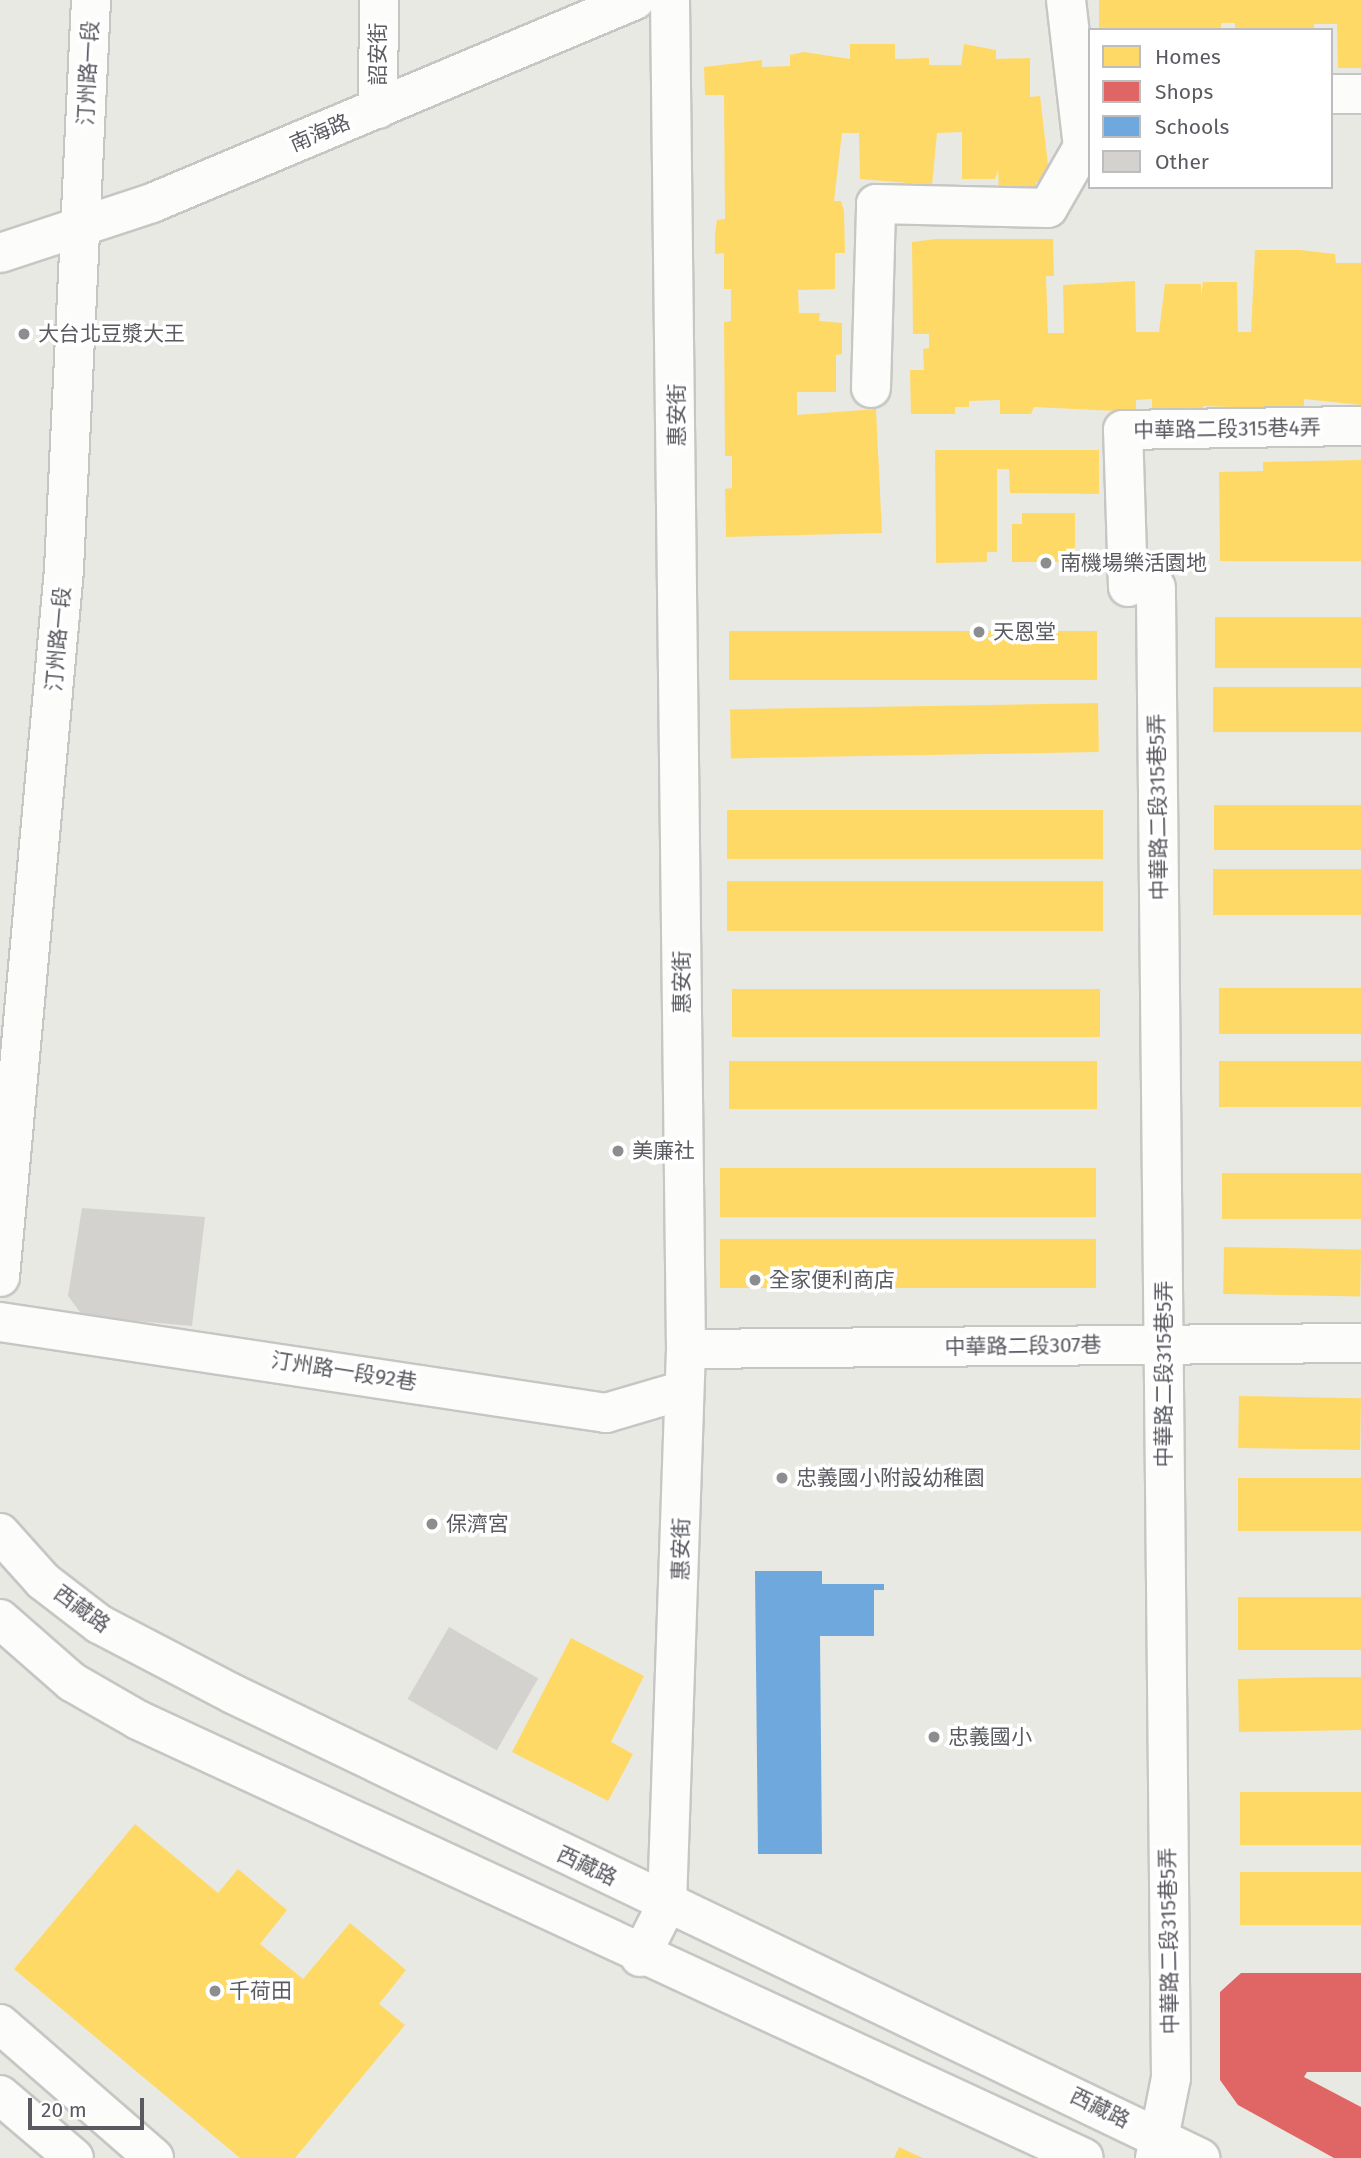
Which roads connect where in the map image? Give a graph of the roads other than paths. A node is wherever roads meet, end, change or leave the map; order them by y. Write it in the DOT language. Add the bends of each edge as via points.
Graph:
graph roads {
  1 [pos="92,0"];
  2 [pos="379,0"];
  3 [pos="635,0"];
  4 [pos="670,0"];
  5 [pos="1066,0"];
  6 [pos="1333,94"];
  7 [pos="1361,94"];
  8 [pos="378,109"];
  9 [pos="1086,147"];
  10 [pos="79,228"];
  11 [pos="0,253"];
  12 [pos="871,388"];
  13 [pos="1361,426"];
  14 [pos="1142,587"];
  15 [pos="0,1277"];
  16 [pos="0,1322"];
  17 [pos="1361,1343"];
  18 [pos="1164,1345"];
  19 [pos="686,1349"];
  20 [pos="684,1390"];
  21 [pos="0,1533"];
  22 [pos="0,1619"];
  23 [pos="667,1904"];
  24 [pos="640,1957"];
  25 [pos="0,2024"];
  26 [pos="0,2095"];
  27 [pos="1155,2146"];
  28 [pos="74,2158"];
  29 [pos="154,2158"];
  30 [pos="1084,2158"];
  31 [pos="1200,2158"];
  1 -- 10 [label="street, 汀州路一段"];
  2 -- 8 [label="street, 詔安街"];
  3 -- 8 [label="street, 南海路"];
  4 -- 19 [label="street, 惠安街"];
  5 -- 9 [label="street"];
  6 -- 7 [label="street"];
  8 -- 10 [label="street, 南海路"];
  9 -- 12 [label="street" via="1048,208 876,204"];
  10 -- 11 [label="street, 南海路"];
  10 -- 15 [label="street, 汀州路一段" via="64,569"];
  13 -- 14 [label="street, 中華路二段315巷4弄" via="1123,430"];
  14 -- 18 [label="street, 中華路二段315巷5弄"];
  16 -- 20 [label="street, 汀州路一段92巷" via="606,1413"];
  17 -- 18 [label="street, 中華路二段307巷"];
  18 -- 19 [label="street, 中華路二段307巷"];
  18 -- 27 [label="street, 中華路二段315巷5弄" via="1171,2078"];
  19 -- 20 [label="street, 惠安街"];
  20 -- 23 [label="street, 惠安街"];
  21 -- 23 [label="street, 西藏路" via="43,1581 99,1624"];
  22 -- 24 [label="street" via="72,1682 138,1720"];
  23 -- 24 [label="street, 惠安街"];
  23 -- 27 [label="street, 西藏路"];
  24 -- 30 [label="street"];
  25 -- 29 [label="street"];
  26 -- 28 [label="street"];
  27 -- 31 [label="street, 西藏路"];
}
